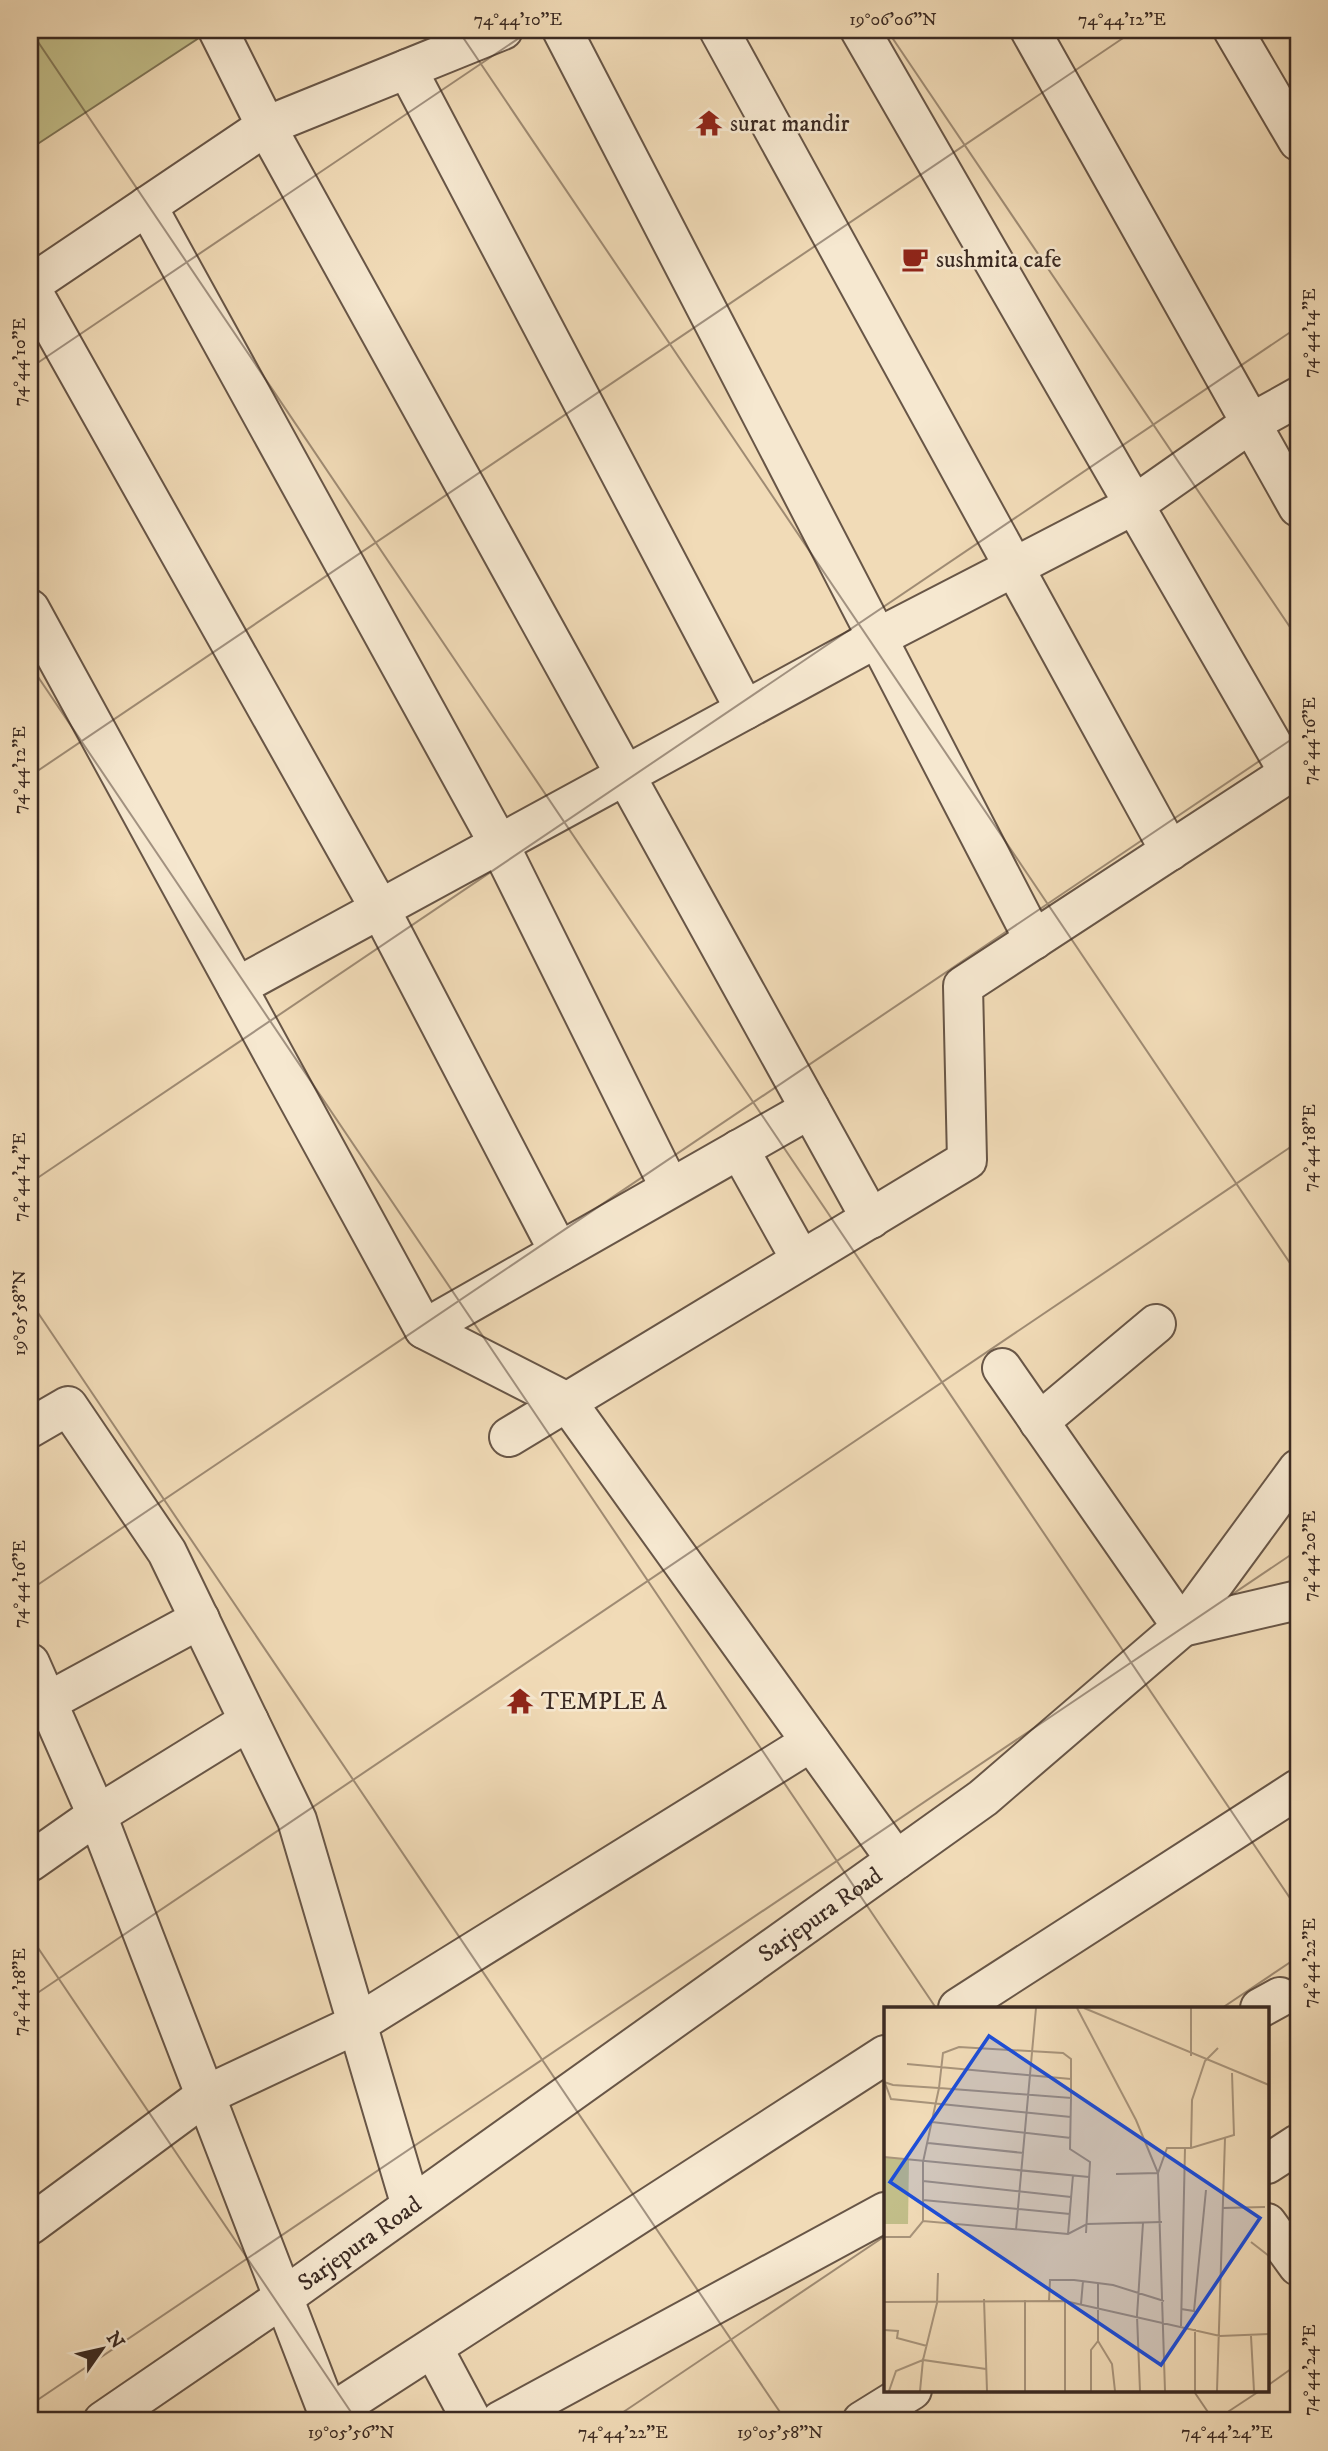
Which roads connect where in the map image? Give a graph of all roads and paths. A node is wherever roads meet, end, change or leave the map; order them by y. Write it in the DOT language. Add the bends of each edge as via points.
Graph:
graph roads {
  1 [pos="218,30"];
  2 [pos="503,30"];
  3 [pos="562,30"];
  4 [pos="719,30"];
  5 [pos="860,30"];
  6 [pos="1030,30"];
  7 [pos="1233,30"];
  8 [pos="407,69"];
  9 [pos="266,126"];
  10 [pos="1298,141"];
  11 [pos="147,206"];
  12 [pos="30,286"];
  13 [pos="1298,397"];
  14 [pos="1251,423"];
  15 [pos="1134,505"];
  16 [pos="1298,507"];
  17 [pos="1013,566"];
  18 [pos="30,609"];
  19 [pos="877,638"];
  20 [pos="745,710"];
  21 [pos="1294,770"];
  22 [pos="626,776"];
  23 [pos="499,844"];
  24 [pos="1170,851"];
  25 [pos="380,909"];
  26 [pos="1034,940"];
  27 [pos="237,987"];
  28 [pos="810,1109"];
  29 [pos="739,1149"];
  30 [pos="670,1188"];
  31 [pos="870,1219"];
  32 [pos="559,1252"];
  33 [pos="801,1260"];
  34 [pos="1156,1324"];
  35 [pos="424,1329"];
  36 [pos="1002,1368"];
  37 [pos="567,1402"];
  38 [pos="1039,1422"];
  39 [pos="30,1428"];
  40 [pos="509,1437"];
  41 [pos="1298,1469"];
  42 [pos="1298,1600"];
  43 [pos="200,1619"];
  44 [pos="1182,1627"];
  45 [pos="30,1663"];
  46 [pos="49,1701"];
  47 [pos="249,1721"];
  48 [pos="811,1741"];
  49 [pos="1298,1789"];
  50 [pos="97,1815"];
  51 [pos="896,1860"];
  52 [pos="30,1862"];
  53 [pos="960,2007"];
  54 [pos="358,2024"];
  55 [pos="884,2057"];
  56 [pos="206,2095"];
  57 [pos="1298,2144"];
  58 [pos="1268,2163"];
  59 [pos="411,2206"];
  60 [pos="884,2213"];
  61 [pos="1268,2224"];
  62 [pos="30,2225"];
  63 [pos="1298,2266"];
  64 [pos="284,2297"];
  65 [pos="433,2348"];
  66 [pos="909,2392"];
  67 [pos="329,2418"];
  68 [pos="103,2421"];
  69 [pos="472,2421"];
  70 [pos="500,2421"];
  71 [pos="862,2421"];
  1 -- 9 [label="street"];
  2 -- 8 [label="street"];
  3 -- 19 [label="street"];
  4 -- 17 [label="street"];
  5 -- 15 [label="street"];
  6 -- 14 [label="street"];
  7 -- 10 [label="street"];
  8 -- 9 [label="street"];
  8 -- 20 [label="street"];
  9 -- 11 [label="street"];
  9 -- 22 [label="street"];
  11 -- 12 [label="street"];
  11 -- 23 [label="street"];
  12 -- 25 [label="street"];
  13 -- 14 [label="street"];
  14 -- 15 [label="street"];
  14 -- 16 [label="street"];
  15 -- 17 [label="street"];
  15 -- 21 [label="street"];
  17 -- 19 [label="street"];
  17 -- 24 [label="street"];
  18 -- 27 [label="street"];
  19 -- 20 [label="street"];
  19 -- 26 [label="street"];
  20 -- 22 [label="street"];
  21 -- 24 [label="street"];
  22 -- 23 [label="street"];
  22 -- 28 [label="street"];
  23 -- 25 [label="street"];
  23 -- 30 [label="street"];
  24 -- 26 [label="street"];
  25 -- 27 [label="street"];
  25 -- 32 [label="street"];
  26 -- 31 [label="street" via="962,986 967,1160"];
  27 -- 35 [label="street"];
  28 -- 29 [label="street"];
  28 -- 31 [label="street"];
  29 -- 30 [label="street"];
  29 -- 33 [label="street"];
  30 -- 32 [label="street"];
  31 -- 33 [label="street"];
  32 -- 35 [label="street"];
  33 -- 37 [label="street"];
  34 -- 38 [label="street"];
  35 -- 37 [label="street"];
  36 -- 38 [label="street"];
  37 -- 40 [label="street"];
  37 -- 48 [label="street"];
  38 -- 44 [label="street"];
  39 -- 43 [label="street" via="68,1406 167,1552"];
  41 -- 44 [label="street, Sarjepura Road"];
  42 -- 44 [label="street"];
  43 -- 46 [label="street"];
  43 -- 47 [label="street"];
  44 -- 51 [label="street, Sarjepura Road" via="983,1798"];
  45 -- 46 [label="street"];
  46 -- 50 [label="street"];
  47 -- 50 [label="street"];
  47 -- 54 [label="street" via="297,1819"];
  48 -- 51 [label="street"];
  48 -- 54 [label="street"];
  49 -- 53 [label="street"];
  50 -- 52 [label="street"];
  50 -- 56 [label="street"];
  51 -- 59 [label="street, Sarjepura Road"];
  54 -- 56 [label="street"];
  54 -- 59 [label="street"];
  55 -- 65 [label="street"];
  56 -- 62 [label="street"];
  56 -- 64 [label="street"];
  57 -- 58 [label="street"];
  59 -- 64 [label="street, Sarjepura Road"];
  60 -- 70 [label="street"];
  61 -- 63 [label="street"];
  64 -- 67 [label="street"];
  64 -- 68 [label="street, Sarjepura Road"];
  65 -- 67 [label="street"];
  65 -- 69 [label="street"];
  66 -- 71 [label="street"];
}
